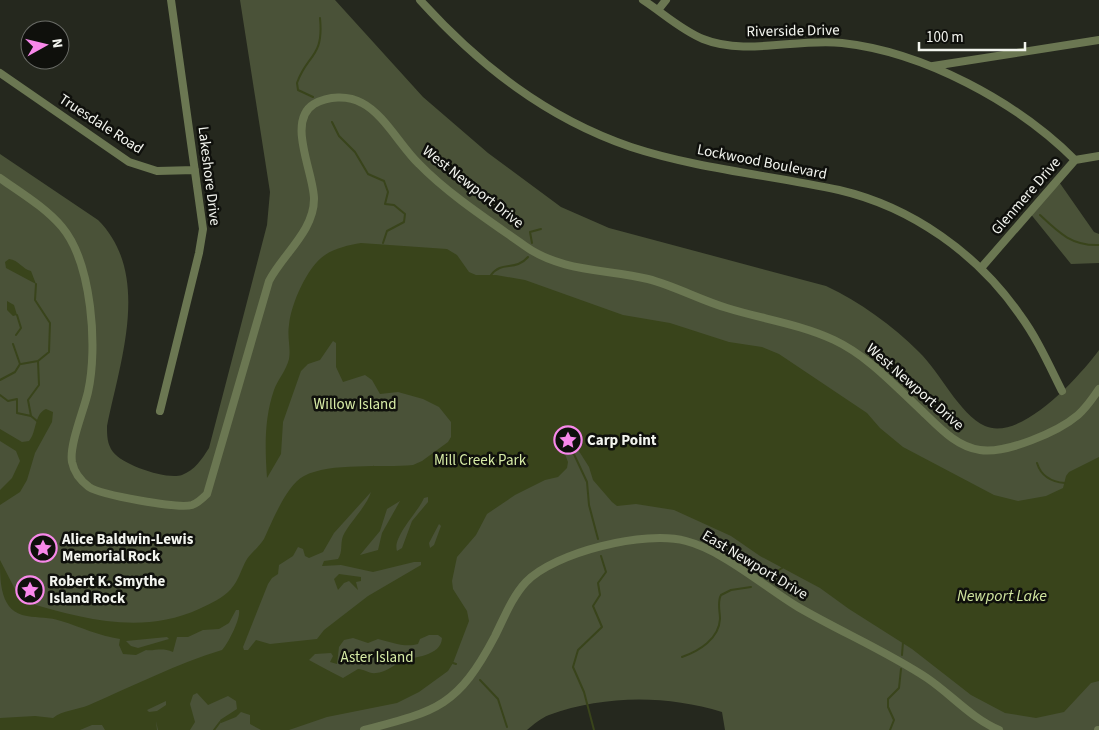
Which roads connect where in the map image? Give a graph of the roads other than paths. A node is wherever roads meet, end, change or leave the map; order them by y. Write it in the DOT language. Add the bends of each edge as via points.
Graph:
graph roads {
  1 [pos="170,0"];
  2 [pos="420,0"];
  3 [pos="643,0"];
  4 [pos="666,0"];
  5 [pos="658,10"];
  6 [pos="1099,40"];
  7 [pos="932,66"];
  8 [pos="0,73"];
  9 [pos="1099,156"];
  10 [pos="1075,160"];
  11 [pos="195,170"];
  12 [pos="0,178"];
  13 [pos="981,268"];
  14 [pos="1099,389"];
  15 [pos="1062,391"];
  16 [pos="160,411"];
  17 [pos="364,730"];
  18 [pos="999,730"];
  1 -- 11 [label="street, Lakeshore Drive"];
  2 -- 13 [label="street, Lockwood Boulevard" via="490,69 539,103 586,129 630,147 676,160 840,191 873,201 935,232"];
  3 -- 5 [label="street, Riverside Drive"];
  4 -- 5 [label="street"];
  5 -- 7 [label="street, Riverside Drive" via="691,34 721,44 843,43 873,48"];
  6 -- 7 [label="street"];
  7 -- 10 [label="street, Riverside Drive" via="1024,116"];
  8 -- 11 [label="street, Truesdale Road" via="129,162 157,171"];
  9 -- 10 [label="street, Glenmere Drive"];
  10 -- 13 [label="street, Glenmere Drive"];
  11 -- 16 [label="street, Lakeshore Drive" via="202,239"];
  12 -- 14 [label="street, West Newport Drive" via="36,203 62,228 82,266 91,328 92,366 72,455 74,468 79,479 97,491 136,499 186,506 194,505 207,494 270,281 304,231 313,211 313,188 302,136 303,116 314,104 333,98 352,99 365,105 426,171 536,253 561,264 666,284 728,308 832,339 861,356 968,448 994,451 1044,435 1078,416"];
  13 -- 15 [label="street, Lockwood Boulevard" via="1022,317"];
  17 -- 18 [label="street, East Newport Drive" via="422,714 456,693 478,668 518,593 532,576 546,566 579,553 664,538 687,541 717,555 801,609 914,670 977,718"];
}
